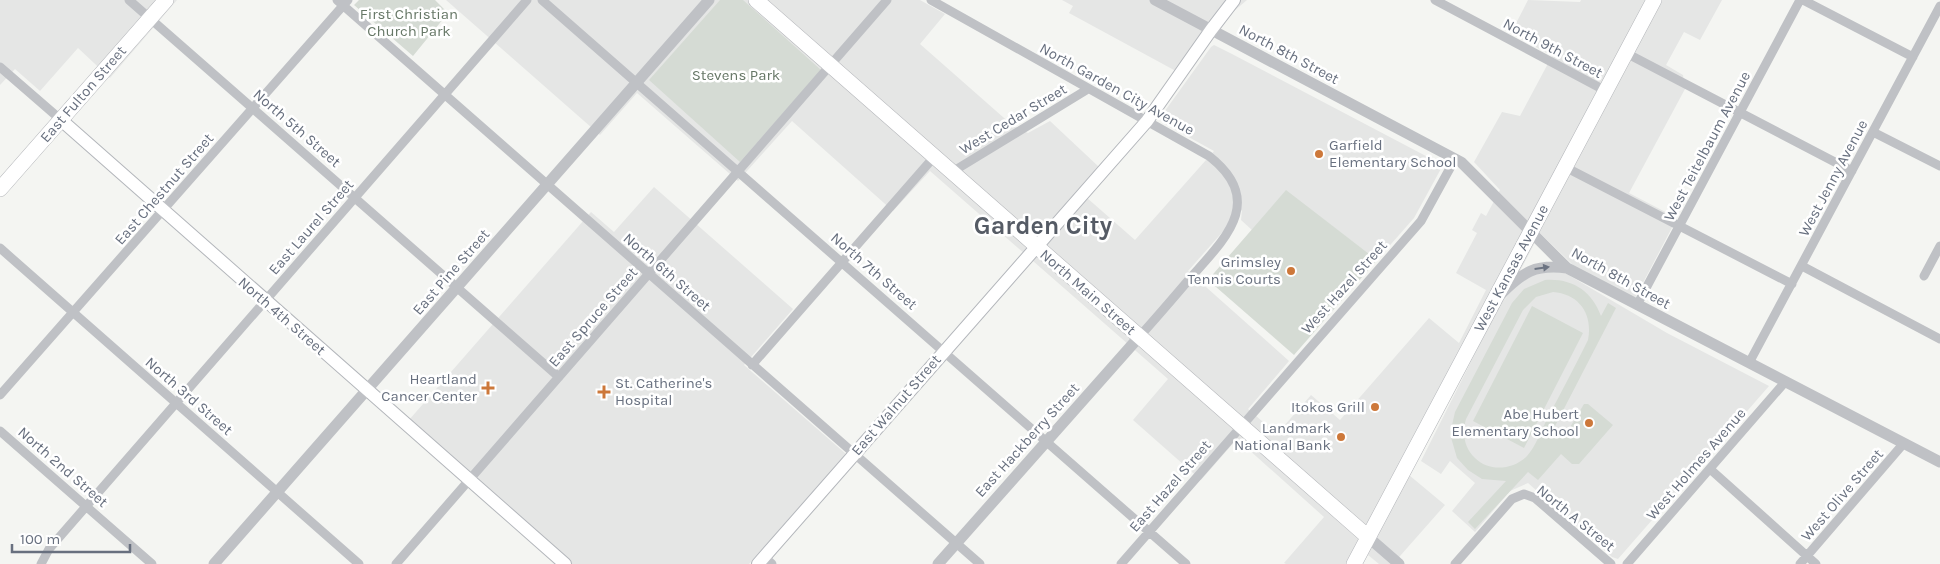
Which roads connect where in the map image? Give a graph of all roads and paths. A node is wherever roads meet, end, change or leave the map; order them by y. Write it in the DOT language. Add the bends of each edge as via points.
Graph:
graph roads {
  1 [pos="129,0"];
  2 [pos="166,0"];
  3 [pos="527,0"];
  4 [pos="542,0"];
  5 [pos="709,0"];
  6 [pos="756,0"];
  7 [pos="887,0"];
  8 [pos="931,0"];
  9 [pos="1155,0"];
  10 [pos="1234,0"];
  11 [pos="1435,0"];
  12 [pos="1654,0"];
  13 [pos="1802,0"];
  14 [pos="343,2"];
  15 [pos="1940,6"];
  16 [pos="150,18"];
  17 [pos="1211,30"];
  18 [pos="1626,53"];
  19 [pos="1913,57"];
  20 [pos="831,65"];
  21 [pos="0,67"];
  22 [pos="637,82"];
  23 [pos="1088,89"];
  24 [pos="1606,91"];
  25 [pos="445,94"];
  26 [pos="253,108"];
  27 [pos="1740,112"];
  28 [pos="60,119"];
  29 [pos="1147,121"];
  30 [pos="1873,132"];
  31 [pos="934,157"];
  32 [pos="1455,159"];
  33 [pos="1940,166"];
  34 [pos="1565,167"];
  35 [pos="1852,171"];
  36 [pos="738,172"];
  37 [pos="952,172"];
  38 [pos="547,185"];
  39 [pos="0,189"];
  40 [pos="355,197"];
  41 [pos="163,211"];
  42 [pos="1680,226"];
  43 [pos="1530,233"];
  44 [pos="1035,246"];
  45 [pos="1940,246"];
  46 [pos="0,248"];
  47 [pos="842,262"];
  48 [pos="1802,266"];
  49 [pos="1567,268"];
  50 [pos="649,274"];
  51 [pos="1924,276"];
  52 [pos="1792,284"];
  53 [pos="458,287"];
  54 [pos="1494,300"];
  55 [pos="265,301"];
  56 [pos="1637,305"];
  57 [pos="73,313"];
  58 [pos="1139,337"];
  59 [pos="1940,339"];
  60 [pos="944,351"];
  61 [pos="1749,363"];
  62 [pos="752,365"];
  63 [pos="559,377"];
  64 [pos="1785,382"];
  65 [pos="367,390"];
  66 [pos="0,395"];
  67 [pos="176,403"];
  68 [pos="1241,425"];
  69 [pos="0,431"];
  70 [pos="1047,441"];
  71 [pos="1904,444"];
  72 [pos="853,454"];
  73 [pos="1940,462"];
  74 [pos="1710,469"];
  75 [pos="469,480"];
  76 [pos="278,492"];
  77 [pos="87,506"];
  78 [pos="1149,531"];
  79 [pos="1368,537"];
  80 [pos="956,543"];
  81 [pos="1807,556"];
  82 [pos="765,562"];
  83 [pos="41,564"];
  84 [pos="152,564"];
  85 [pos="214,564"];
  86 [pos="360,564"];
  87 [pos="396,564"];
  88 [pos="565,564"];
  89 [pos="938,564"];
  90 [pos="980,564"];
  91 [pos="1121,564"];
  92 [pos="1186,564"];
  93 [pos="1354,564"];
  94 [pos="1399,564"];
  95 [pos="1455,564"];
  96 [pos="1611,564"];
  97 [pos="1627,564"];
  98 [pos="1800,564"];
  99 [pos="1816,564"];
  1 -- 16 [label="street, North 5th Street"];
  2 -- 16 [label="main road, East Fulton Street"];
  3 -- 25 [label="street, East Laurel Street"];
  4 -- 22 [label="street, North 7th Street"];
  5 -- 22 [label="street, East Pine Street"];
  6 -- 20 [label="main road, North Main Street"];
  7 -- 20 [label="street, East Spruce Street"];
  8 -- 23 [label="street, North Garden City Avenue"];
  9 -- 17 [label="street, North 8th Street"];
  10 -- 17 [label="main road, East Walnut Street"];
  11 -- 24 [label="street, North 9th Street"];
  12 -- 18 [label="main road, West Kansas Avenue"];
  13 -- 19 [label="street"];
  13 -- 27 [label="street, West Teitelbaum Avenue"];
  14 -- 25 [label="street, North 6th Street"];
  14 -- 26 [label="street, East Chestnut Street"];
  15 -- 19 [label="street, West Jenny Avenue"];
  16 -- 26 [label="street, North 5th Street"];
  16 -- 28 [label="main road, East Fulton Street"];
  17 -- 29 [label="main road, East Walnut Street"];
  17 -- 32 [label="street, North 8th Street"];
  18 -- 24 [label="main road, West Kansas Avenue"];
  18 -- 27 [label="street"];
  19 -- 30 [label="street, West Jenny Avenue"];
  20 -- 31 [label="main road, North Main Street"];
  20 -- 36 [label="street, East Spruce Street"];
  21 -- 28 [label="street, North 4th Street"];
  22 -- 36 [label="street, North 7th Street"];
  22 -- 38 [label="street, East Pine Street"];
  23 -- 29 [label="street, North Garden City Avenue"];
  23 -- 37 [label="street, West Cedar Street"];
  24 -- 34 [label="main road, West Kansas Avenue"];
  25 -- 38 [label="street, North 6th Street"];
  25 -- 40 [label="street, East Laurel Street"];
  26 -- 40 [label="street, North 5th Street"];
  26 -- 41 [label="street, East Chestnut Street"];
  27 -- 35 [label="street"];
  27 -- 42 [label="street, West Teitelbaum Avenue"];
  28 -- 39 [label="main road, East Fulton Street"];
  28 -- 41 [label="main road, North 4th Street"];
  29 -- 44 [label="main road, East Walnut Street"];
  29 -- 58 [label="street, North Garden City Avenue" via="1210,156 1231,176 1237,210 1227,237"];
  30 -- 33 [label="street"];
  30 -- 35 [label="street, West Jenny Avenue"];
  31 -- 37 [label="main road, North Main Street"];
  31 -- 47 [label="street"];
  32 -- 43 [label="street, North 8th Street"];
  32 -- 68 [label="street, West Hazel Street" via="1421,221"];
  34 -- 42 [label="street"];
  34 -- 43 [label="main road, West Kansas Avenue"];
  35 -- 48 [label="street, West Jenny Avenue"];
  36 -- 47 [label="street, North 7th Street"];
  36 -- 50 [label="street, East Spruce Street"];
  37 -- 44 [label="main road, North Main Street"];
  38 -- 50 [label="street, North 6th Street"];
  38 -- 53 [label="street, East Pine Street"];
  40 -- 53 [label="street, North 5th Street"];
  40 -- 55 [label="street, East Laurel Street"];
  41 -- 55 [label="main road, North 4th Street"];
  41 -- 57 [label="street, East Chestnut Street"];
  42 -- 52 [label="street"];
  42 -- 56 [label="street, West Teitelbaum Avenue"];
  43 -- 49 [label="street, North 8th Street"];
  43 -- 54 [label="main road, West Kansas Avenue"];
  44 -- 58 [label="main road, North Main Street"];
  44 -- 60 [label="main road, East Walnut Street"];
  45 -- 51 [label="street"];
  46 -- 57 [label="street, North 3rd Street"];
  47 -- 60 [label="street, North 7th Street"];
  47 -- 62 [label="street"];
  48 -- 52 [label="street, West Jenny Avenue"];
  48 -- 59 [label="street"];
  54 -- 49 [label="street, one-way" via="1518,278 1535,268"];
  49 -- 56 [label="street, North 8th Street"];
  50 -- 62 [label="street, North 6th Street"];
  50 -- 63 [label="street, East Spruce Street"];
  52 -- 61 [label="street, West Jenny Avenue"];
  53 -- 63 [label="street, North 5th Street"];
  53 -- 65 [label="street, East Pine Street"];
  54 -- 79 [label="main road, West Kansas Avenue"];
  55 -- 65 [label="main road, North 4th Street"];
  55 -- 67 [label="street, East Laurel Street"];
  56 -- 61 [label="street, North 8th Street"];
  57 -- 66 [label="street, East Chestnut Street"];
  57 -- 67 [label="street, North 3rd Street"];
  58 -- 68 [label="main road, North Main Street"];
  58 -- 70 [label="street, East Hackberry Street"];
  60 -- 70 [label="street, North 7th Street"];
  60 -- 72 [label="main road, East Walnut Street"];
  61 -- 64 [label="street, North 8th Street"];
  62 -- 72 [label="street, North 6th Street"];
  63 -- 75 [label="street, East Spruce Street"];
  64 -- 71 [label="street, North 8th Street"];
  64 -- 74 [label="street, West Holmes Avenue"];
  65 -- 75 [label="main road, North 4th Street"];
  65 -- 76 [label="street, East Pine Street"];
  67 -- 76 [label="street, North 3rd Street"];
  67 -- 77 [label="street, East Laurel Street"];
  68 -- 78 [label="street, East Hazel Street"];
  68 -- 79 [label="main road, North Main Street"];
  69 -- 77 [label="street, North 2nd Street"];
  70 -- 78 [label="street, North 7th Street"];
  70 -- 80 [label="street, East Hackberry Street"];
  71 -- 73 [label="street, North 8th Street"];
  71 -- 81 [label="street, West Olive Street"];
  72 -- 80 [label="street, North 6th Street"];
  72 -- 82 [label="main road, East Walnut Street"];
  74 -- 81 [label="street"];
  74 -- 97 [label="street, West Holmes Avenue"];
  75 -- 87 [label="street, East Spruce Street"];
  75 -- 88 [label="main road, North 4th Street"];
  76 -- 85 [label="street, East Pine Street"];
  76 -- 86 [label="street, North 3rd Street"];
  77 -- 83 [label="street, East Laurel Street" via="49,549"];
  77 -- 84 [label="street, North 2nd Street"];
  78 -- 91 [label="street, East Hazel Street"];
  78 -- 92 [label="street, North 7th Street"];
  79 -- 93 [label="main road, West Kansas Avenue"];
  79 -- 94 [label="street, North Main Street"];
  80 -- 89 [label="street, East Hackberry Street"];
  80 -- 90 [label="street, North 6th Street"];
  81 -- 98 [label="street, West Olive Street"];
  81 -- 99 [label="street"];
  95 -- 96 [label="street, North A Street" via="1512,499 1524,494 1535,498"];
}
